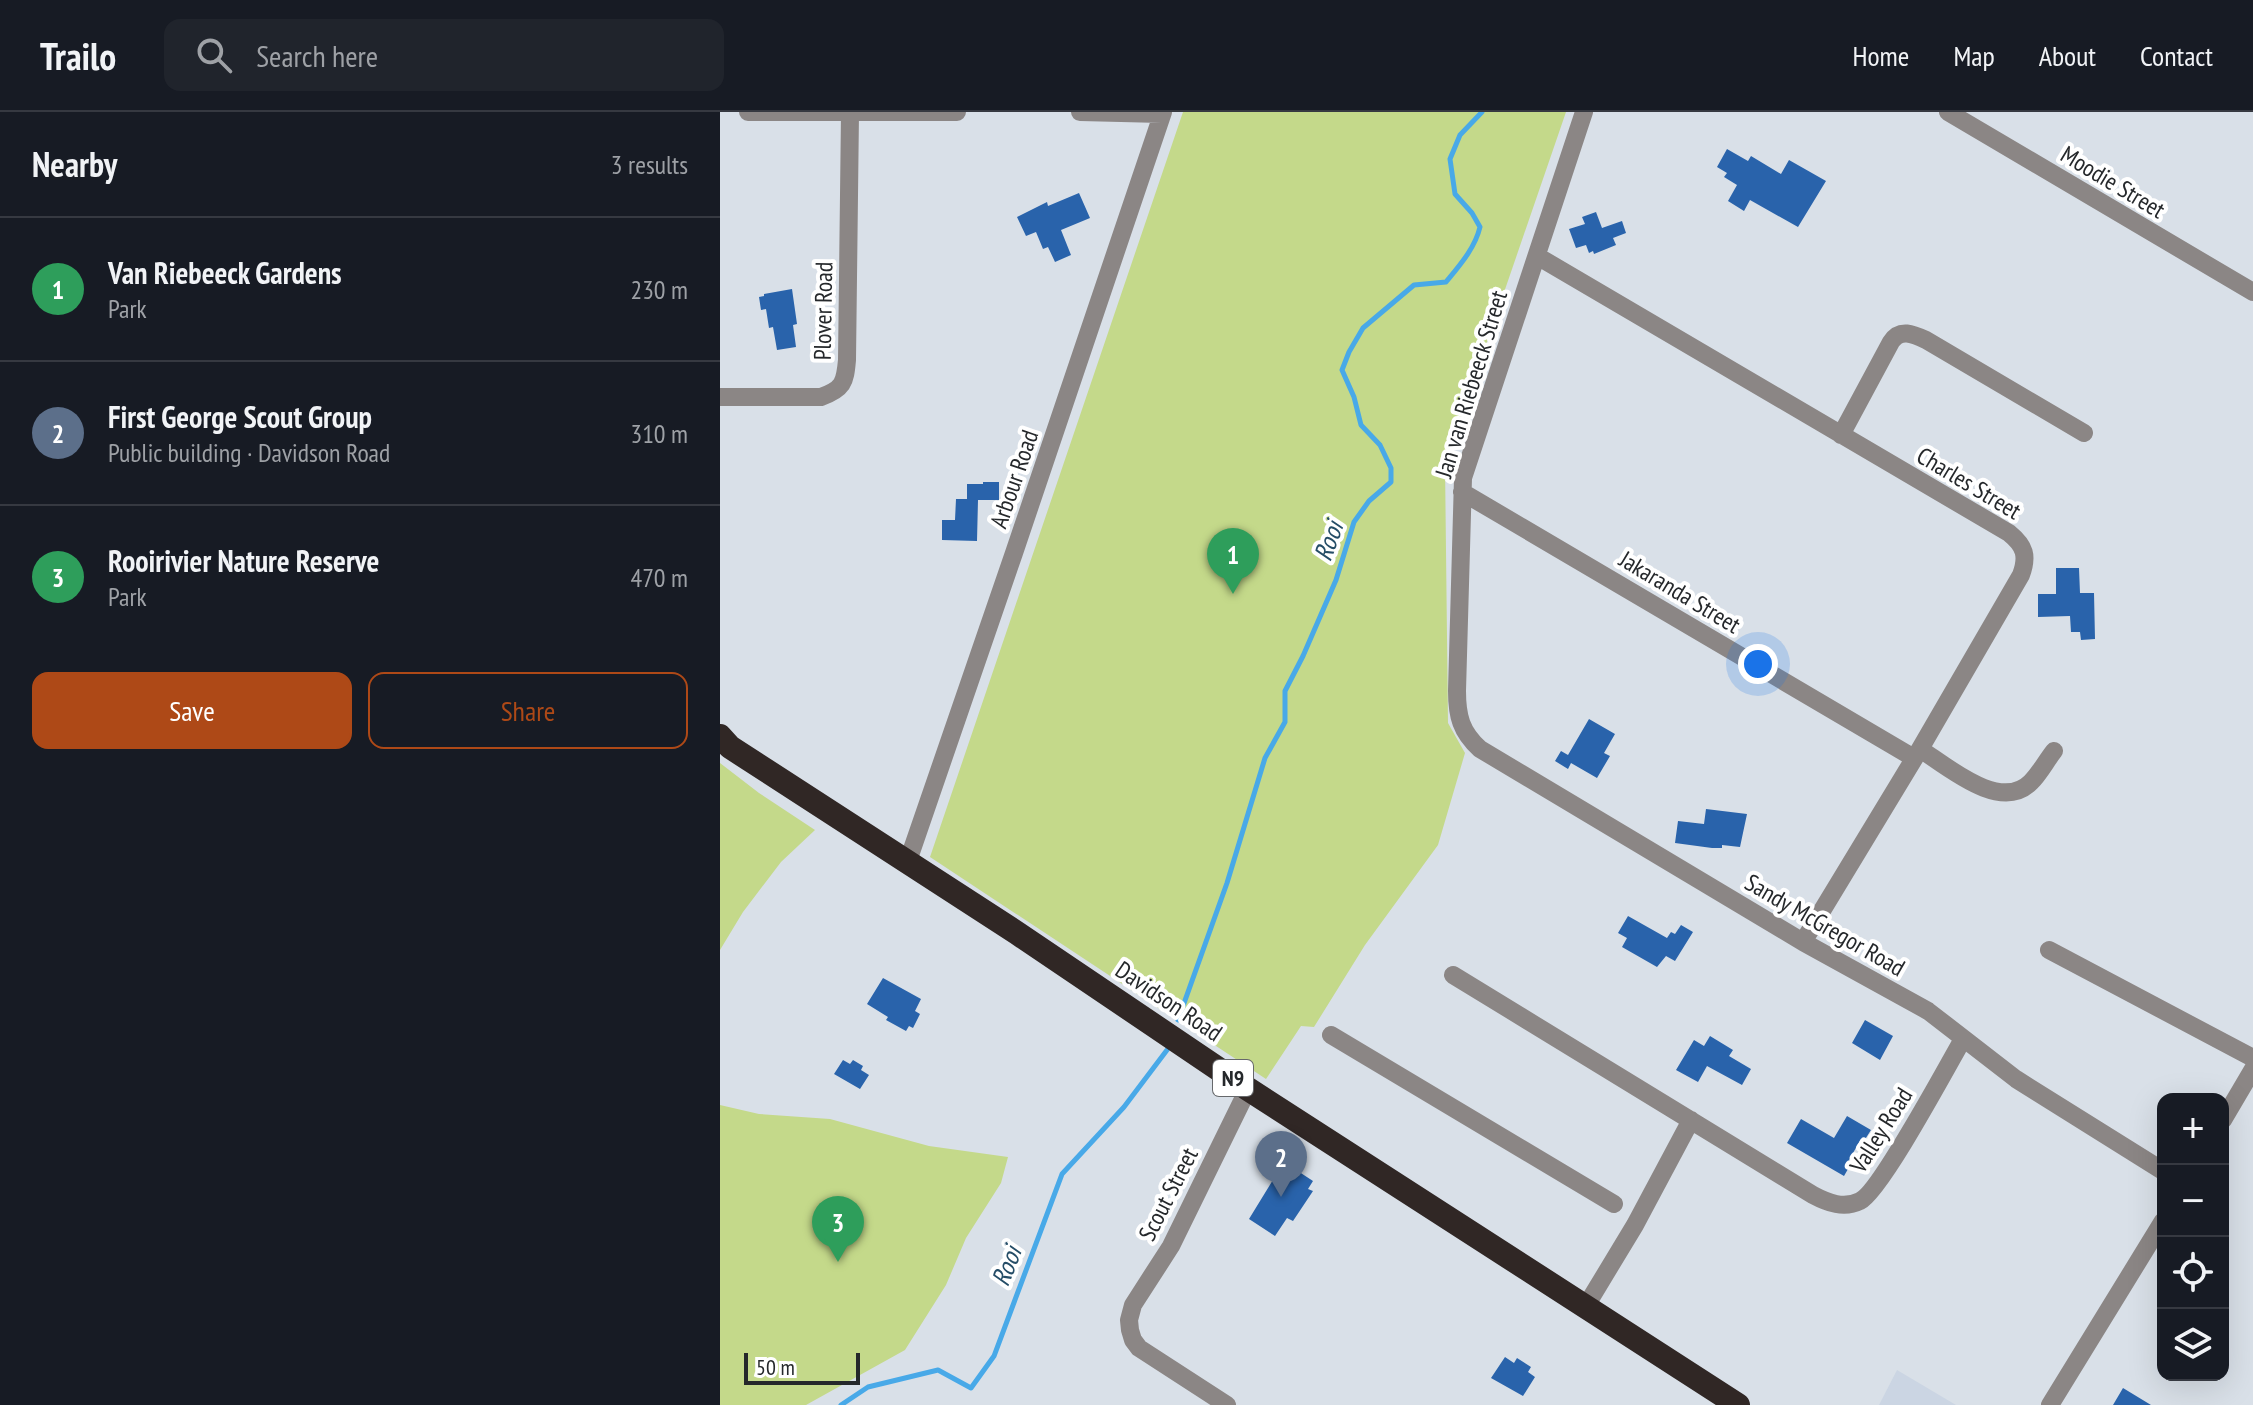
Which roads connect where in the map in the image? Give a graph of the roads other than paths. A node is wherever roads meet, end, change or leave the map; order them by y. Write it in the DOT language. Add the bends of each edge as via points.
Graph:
graph roads {
  1 [pos="748,112"];
  2 [pos="957,112"];
  3 [pos="1080,112"];
  4 [pos="1584,112"];
  5 [pos="1948,112"];
  6 [pos="850,113"];
  7 [pos="1162,113"];
  8 [pos="1537,256"];
  9 [pos="2253,292"];
  10 [pos="720,397"];
  11 [pos="2084,433"];
  12 [pos="1841,435"];
  13 [pos="1462,492"];
  14 [pos="1462,727"];
  15 [pos="723,743"];
  16 [pos="2054,751"];
  17 [pos="1917,754"];
  18 [pos="908,861"];
  19 [pos="1803,942"];
  20 [pos="2049,950"];
  21 [pos="1453,975"];
  22 [pos="1331,1035"];
  23 [pos="1963,1039"];
  24 [pos="2253,1058"];
  25 [pos="2253,1069"];
  26 [pos="1248,1089"];
  27 [pos="2229,1110"];
  28 [pos="1691,1120"];
  29 [pos="2157,1167"];
  30 [pos="1614,1204"];
  31 [pos="2157,1231"];
  32 [pos="1586,1306"];
  33 [pos="1227,1405"];
  34 [pos="1738,1405"];
  35 [pos="2050,1405"];
  1 -- 6 [label="street"];
  2 -- 6 [label="street"];
  3 -- 7 [label="street"];
  4 -- 8 [label="street, Jan van Riebeeck Street"];
  5 -- 9 [label="street, Moodie Street"];
  6 -- 10 [label="street, Plover Road" via="844,381 821,397"];
  7 -- 18 [label="street, Arbour Road"];
  8 -- 12 [label="street, Charles Street"];
  8 -- 13 [label="street, Jan van Riebeeck Street" via="1467,463"];
  11 -- 12 [label="street" via="1926,340 1904,333 1894,338"];
  12 -- 17 [label="street, Charles Street" via="2009,533 2026,556 2021,575"];
  13 -- 14 [label="street, Jan van Riebeeck Street" via="1457,691"];
  13 -- 17 [label="street, Jakaranda Street"];
  14 -- 19 [label="street, Sandy McGregor Road" via="1480,749"];
  15 -- 18 [label="highway, Davidson Road / N9"];
  16 -- 17 [label="street, Jakaranda Street" via="2031,781 2007,794"];
  17 -- 19 [label="street, Charles Street"];
  18 -- 26 [label="highway, Davidson Road / N9"];
  19 -- 23 [label="street, Sandy McGregor Road" via="1928,1011"];
  20 -- 24 [label="street"];
  21 -- 28 [label="street, Valley Road"];
  22 -- 30 [label="street"];
  23 -- 28 [label="street, Valley Road" via="1896,1155 1858,1202 1839,1205 1813,1195"];
  23 -- 29 [label="street, Sandy McGregor Road" via="2016,1079"];
  25 -- 27 [label="street"];
  26 -- 32 [label="highway, Davidson Road / N9"];
  26 -- 33 [label="street, Scout Street" via="1129,1320 1139,1348"];
  28 -- 32 [label="street"];
  31 -- 35 [label="street"];
  32 -- 34 [label="highway, Davidson Road / N9"];
}
